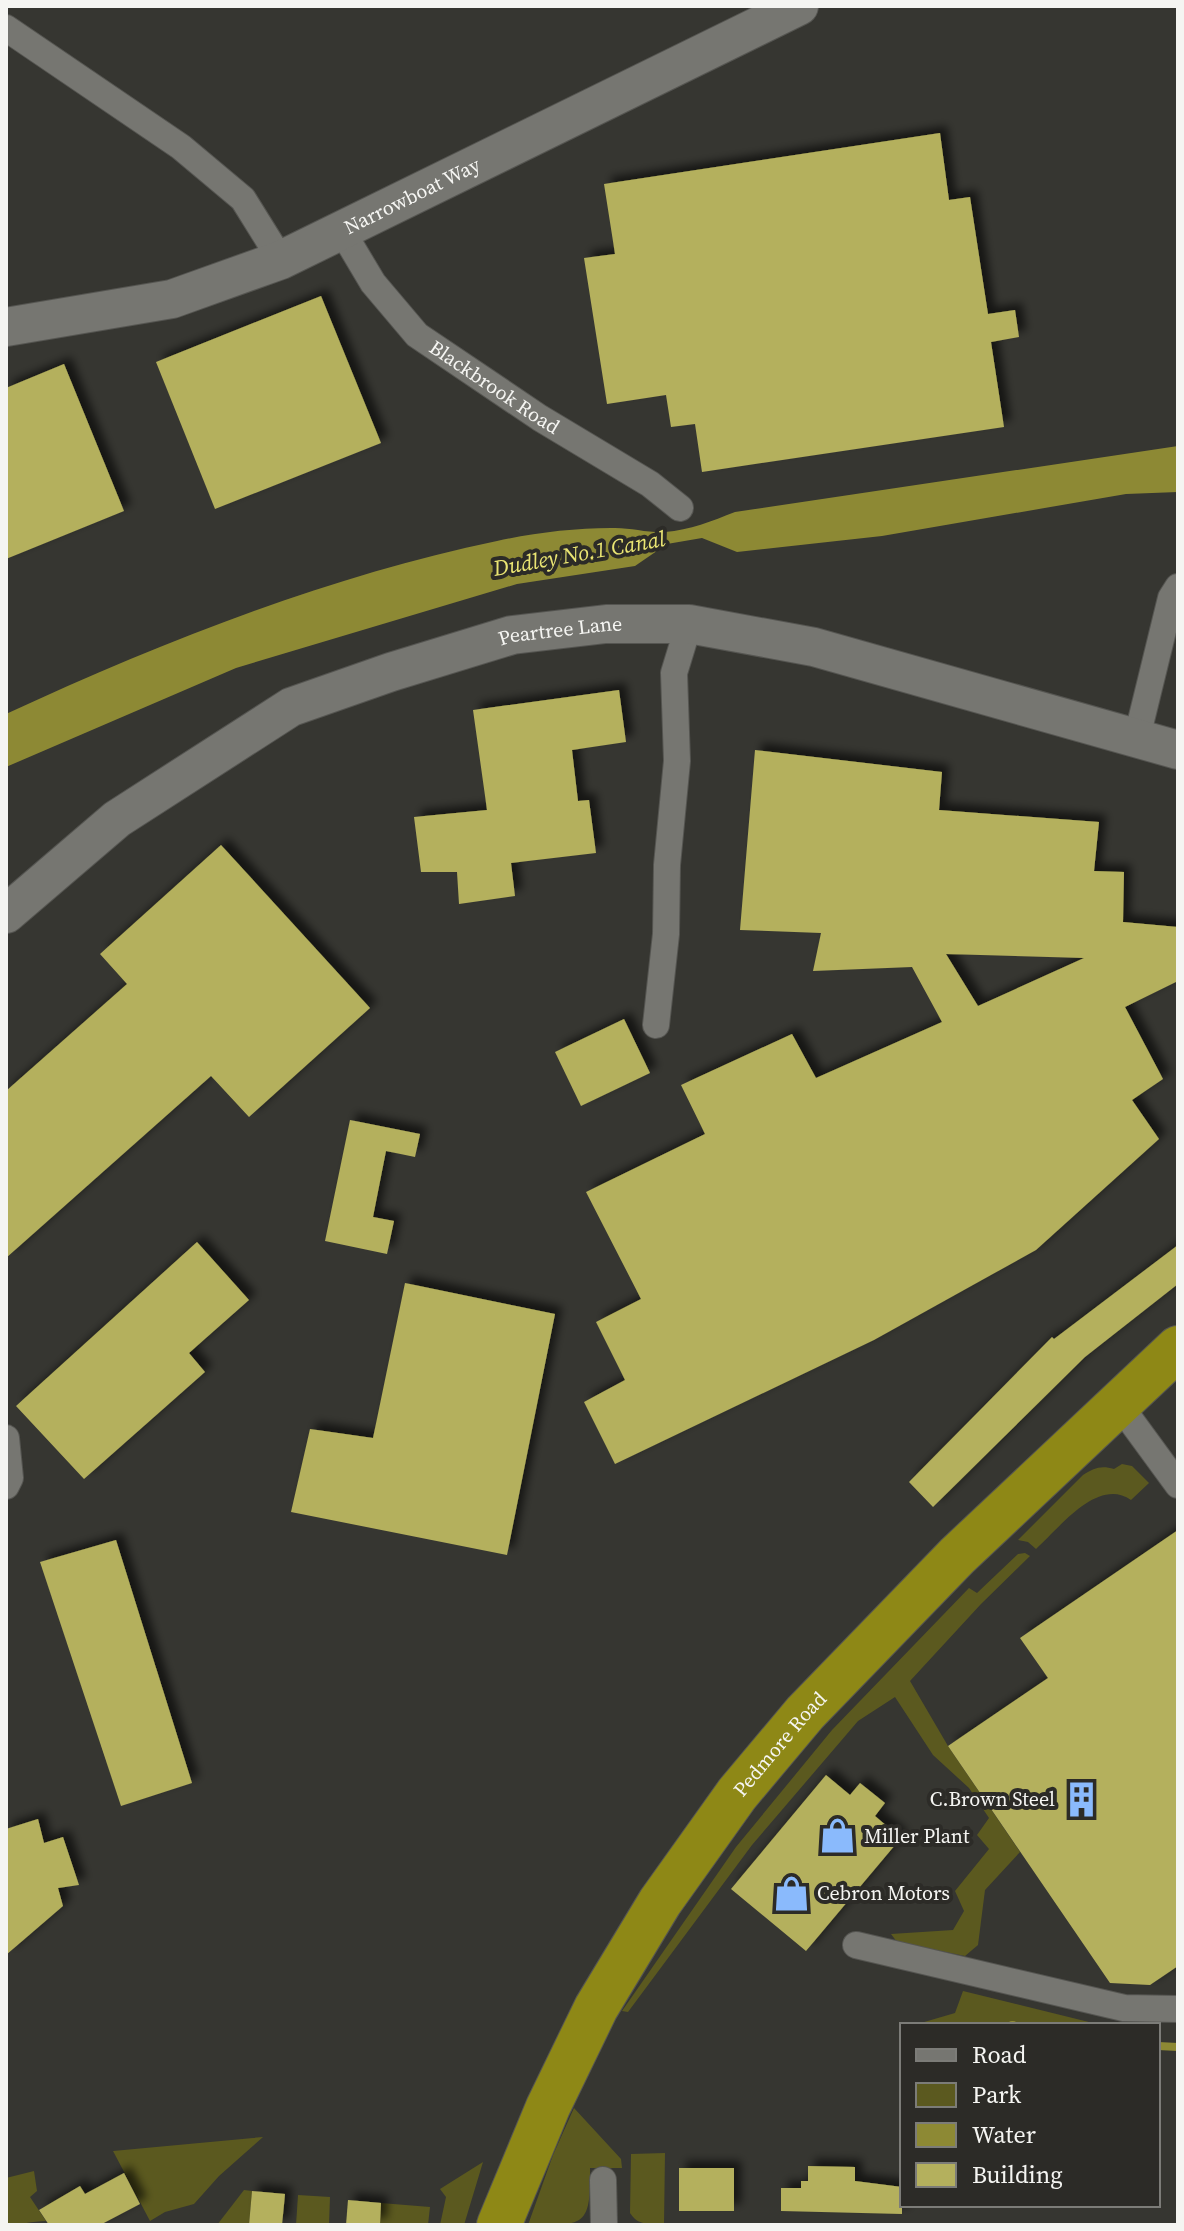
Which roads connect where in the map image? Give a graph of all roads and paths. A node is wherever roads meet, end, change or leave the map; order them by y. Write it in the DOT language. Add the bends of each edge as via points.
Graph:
graph roads {
  1 [pos="799,6"];
  2 [pos="6,28"];
  3 [pos="342,231"];
  4 [pos="281,260"];
  5 [pos="6,327"];
  6 [pos="680,508"];
  7 [pos="1178,587"];
  8 [pos="689,624"];
  9 [pos="1137,737"];
  10 [pos="1178,750"];
  11 [pos="6,914"];
  12 [pos="656,1025"];
  13 [pos="1178,1348"];
  14 [pos="1118,1403"];
  15 [pos="6,1438"];
  16 [pos="1178,1485"];
  17 [pos="6,1486"];
  18 [pos="856,1945"];
  19 [pos="1178,2009"];
  20 [pos="603,2180"];
  21 [pos="499,2225"];
  22 [pos="604,2225"];
  1 -- 3 [label="street, Narrowboat Way"];
  2 -- 4 [label="street" via="181,147 243,199"];
  3 -- 4 [label="street, Narrowboat Way"];
  3 -- 6 [label="street, Blackbrook Road" via="373,283 417,335"];
  4 -- 5 [label="street, Narrowboat Way" via="172,299"];
  7 -- 9 [label="street"];
  8 -- 9 [label="street, Peartree Lane" via="814,647"];
  8 -- 11 [label="street, Peartree Lane" via="606,624 512,635 291,707 117,819"];
  8 -- 12 [label="street" via="674,673 677,761"];
  9 -- 10 [label="street, Peartree Lane"];
  13 -- 14 [label="highway, Pedmore Road"];
  14 -- 16 [label="street"];
  14 -- 21 [label="highway, Pedmore Road" via="957,1556 805,1713 737,1794 641,1930 596,2008"];
  15 -- 17 [label="street"];
  18 -- 19 [label="street" via="1124,2008"];
  20 -- 22 [label="street"];
}
